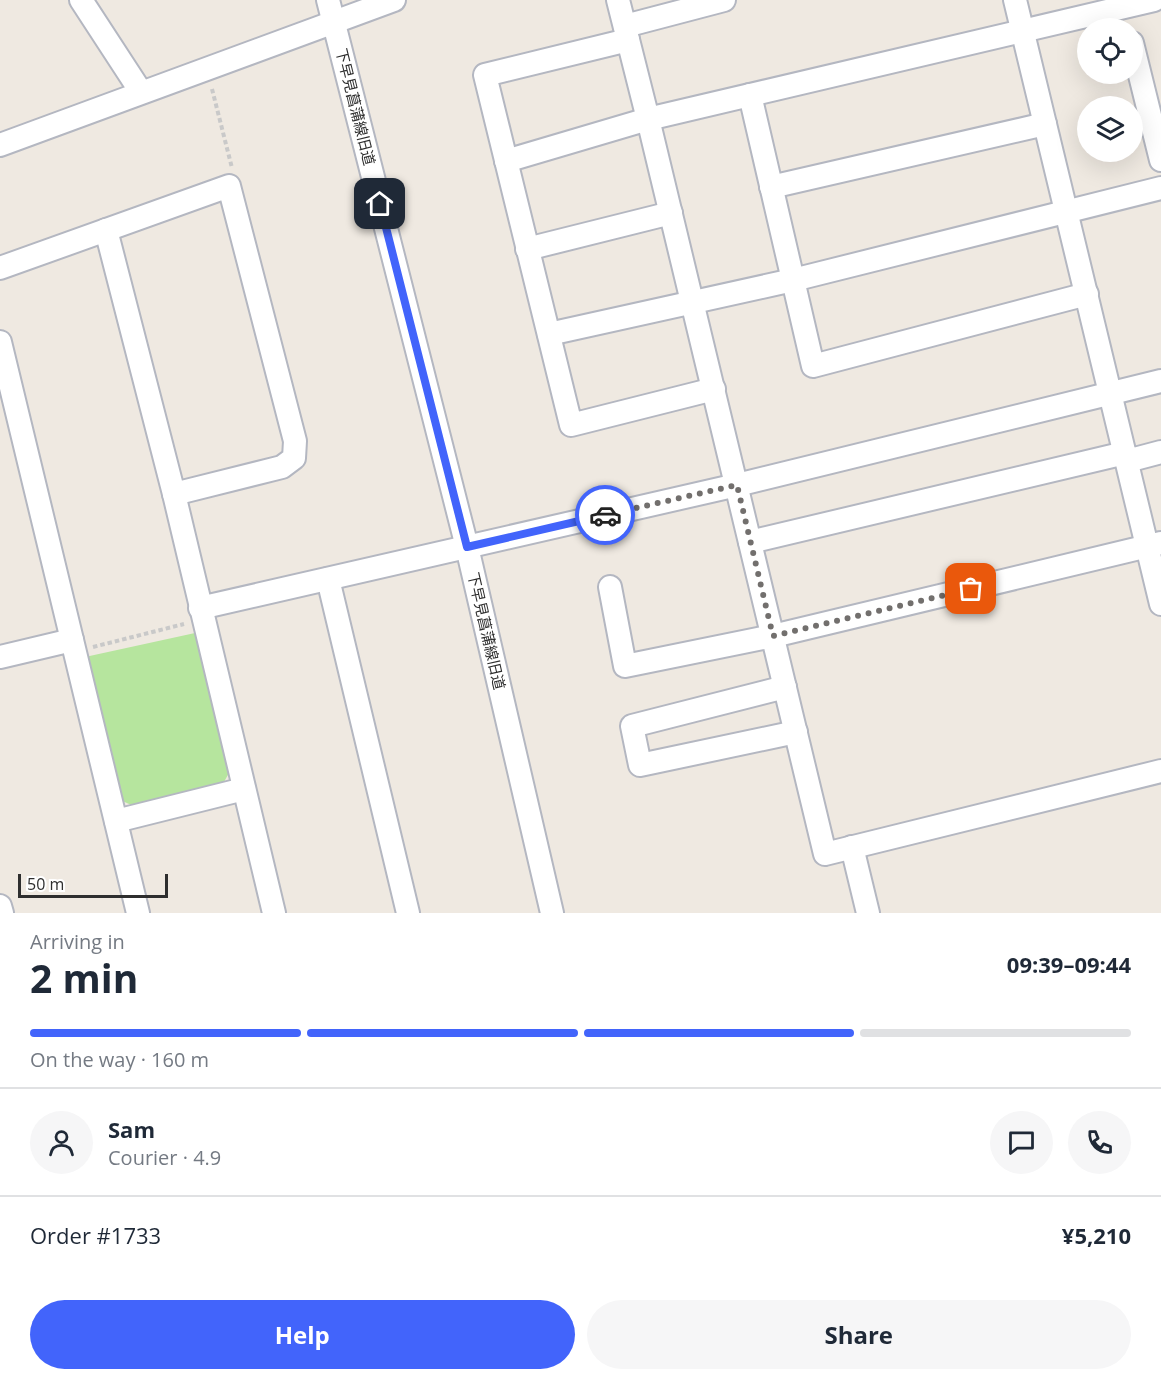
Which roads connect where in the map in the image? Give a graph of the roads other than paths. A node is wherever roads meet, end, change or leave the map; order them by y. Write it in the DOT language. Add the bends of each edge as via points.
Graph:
graph roads {
  1 [pos="81,0"];
  2 [pos="393,0"];
  3 [pos="618,0"];
  4 [pos="724,0"];
  5 [pos="1015,0"];
  6 [pos="1154,0"];
  7 [pos="331,11"];
  8 [pos="1126,18"];
  9 [pos="1077,24"];
  10 [pos="1023,31"];
  11 [pos="626,33"];
  12 [pos="1142,84"];
  13 [pos="141,92"];
  14 [pos="750,95"];
  15 [pos="648,119"];
  16 [pos="1045,124"];
  17 [pos="0,145"];
  18 [pos="1161,160"];
  19 [pos="506,161"];
  20 [pos="771,187"];
  21 [pos="1161,188"];
  22 [pos="1067,210"];
  23 [pos="671,213"];
  24 [pos="106,230"];
  25 [pos="527,249"];
  26 [pos="0,268"];
  27 [pos="793,280"];
  28 [pos="1087,294"];
  29 [pos="693,302"];
  30 [pos="549,334"];
  31 [pos="0,342"];
  32 [pos="1161,381"];
  33 [pos="714,389"];
  34 [pos="1111,393"];
  35 [pos="1161,453"];
  36 [pos="1126,457"];
  37 [pos="737,485"];
  38 [pos="174,494"];
  39 [pos="750,542"];
  40 [pos="1154,545"];
  41 [pos="467,547"];
  42 [pos="328,579"];
  43 [pos="610,587"];
  44 [pos="1161,604"];
  45 [pos="196,615"];
  46 [pos="773,636"];
  47 [pos="79,644"];
  48 [pos="0,657"];
  49 [pos="785,687"];
  50 [pos="796,732"];
  51 [pos="1161,771"];
  52 [pos="244,789"];
  53 [pos="116,821"];
  54 [pos="852,847"];
  55 [pos="0,906"];
  56 [pos="2,913"];
  57 [pos="138,913"];
  58 [pos="274,913"];
  59 [pos="408,913"];
  60 [pos="552,913"];
  61 [pos="868,913"];
  1 -- 13 [label="street"];
  2 -- 7 [label="street"];
  3 -- 11 [label="street"];
  4 -- 11 [label="street"];
  5 -- 10 [label="street"];
  6 -- 8 [label="street"];
  7 -- 13 [label="street"];
  7 -- 41 [label="street, 下早見菖蒲線旧道"];
  9 -- 10 [label="street"];
  10 -- 14 [label="street"];
  10 -- 16 [label="street"];
  11 -- 15 [label="street"];
  11 -- 19 [label="street" via="484,75"];
  12 -- 18 [label="street"];
  13 -- 17 [label="street"];
  14 -- 15 [label="street"];
  14 -- 20 [label="street"];
  15 -- 19 [label="street"];
  15 -- 23 [label="street"];
  16 -- 20 [label="street"];
  16 -- 22 [label="street"];
  19 -- 25 [label="street"];
  20 -- 27 [label="street"];
  21 -- 22 [label="street"];
  22 -- 27 [label="street"];
  22 -- 28 [label="street"];
  23 -- 25 [label="street"];
  23 -- 29 [label="street"];
  24 -- 26 [label="street"];
  24 -- 38 [label="street"];
  24 -- 38 [label="street" via="229,186 295,441 294,458 282,467"];
  25 -- 30 [label="street"];
  27 -- 28 [label="street" via="813,366"];
  27 -- 29 [label="street"];
  28 -- 34 [label="street"];
  29 -- 30 [label="street"];
  29 -- 33 [label="street"];
  30 -- 33 [label="street" via="571,425"];
  31 -- 47 [label="street"];
  32 -- 34 [label="street"];
  33 -- 37 [label="street"];
  34 -- 36 [label="street"];
  34 -- 37 [label="street"];
  35 -- 36 [label="street"];
  36 -- 39 [label="street"];
  36 -- 40 [label="street"];
  37 -- 39 [label="street"];
  37 -- 41 [label="street"];
  38 -- 45 [label="street"];
  39 -- 46 [label="street"];
  40 -- 44 [label="street"];
  40 -- 46 [label="street"];
  41 -- 42 [label="street"];
  41 -- 60 [label="street, 下早見菖蒲線旧道"];
  42 -- 45 [label="street"];
  42 -- 59 [label="street"];
  43 -- 46 [label="street" via="625,666"];
  45 -- 52 [label="street"];
  46 -- 49 [label="street"];
  47 -- 48 [label="street"];
  47 -- 53 [label="street"];
  49 -- 50 [label="street"];
  49 -- 50 [label="street" via="632,726 640,765"];
  50 -- 54 [label="street" via="825,854"];
  51 -- 54 [label="street"];
  52 -- 53 [label="street"];
  52 -- 58 [label="street"];
  53 -- 57 [label="street"];
  54 -- 61 [label="street"];
  55 -- 56 [label="street"];
}
